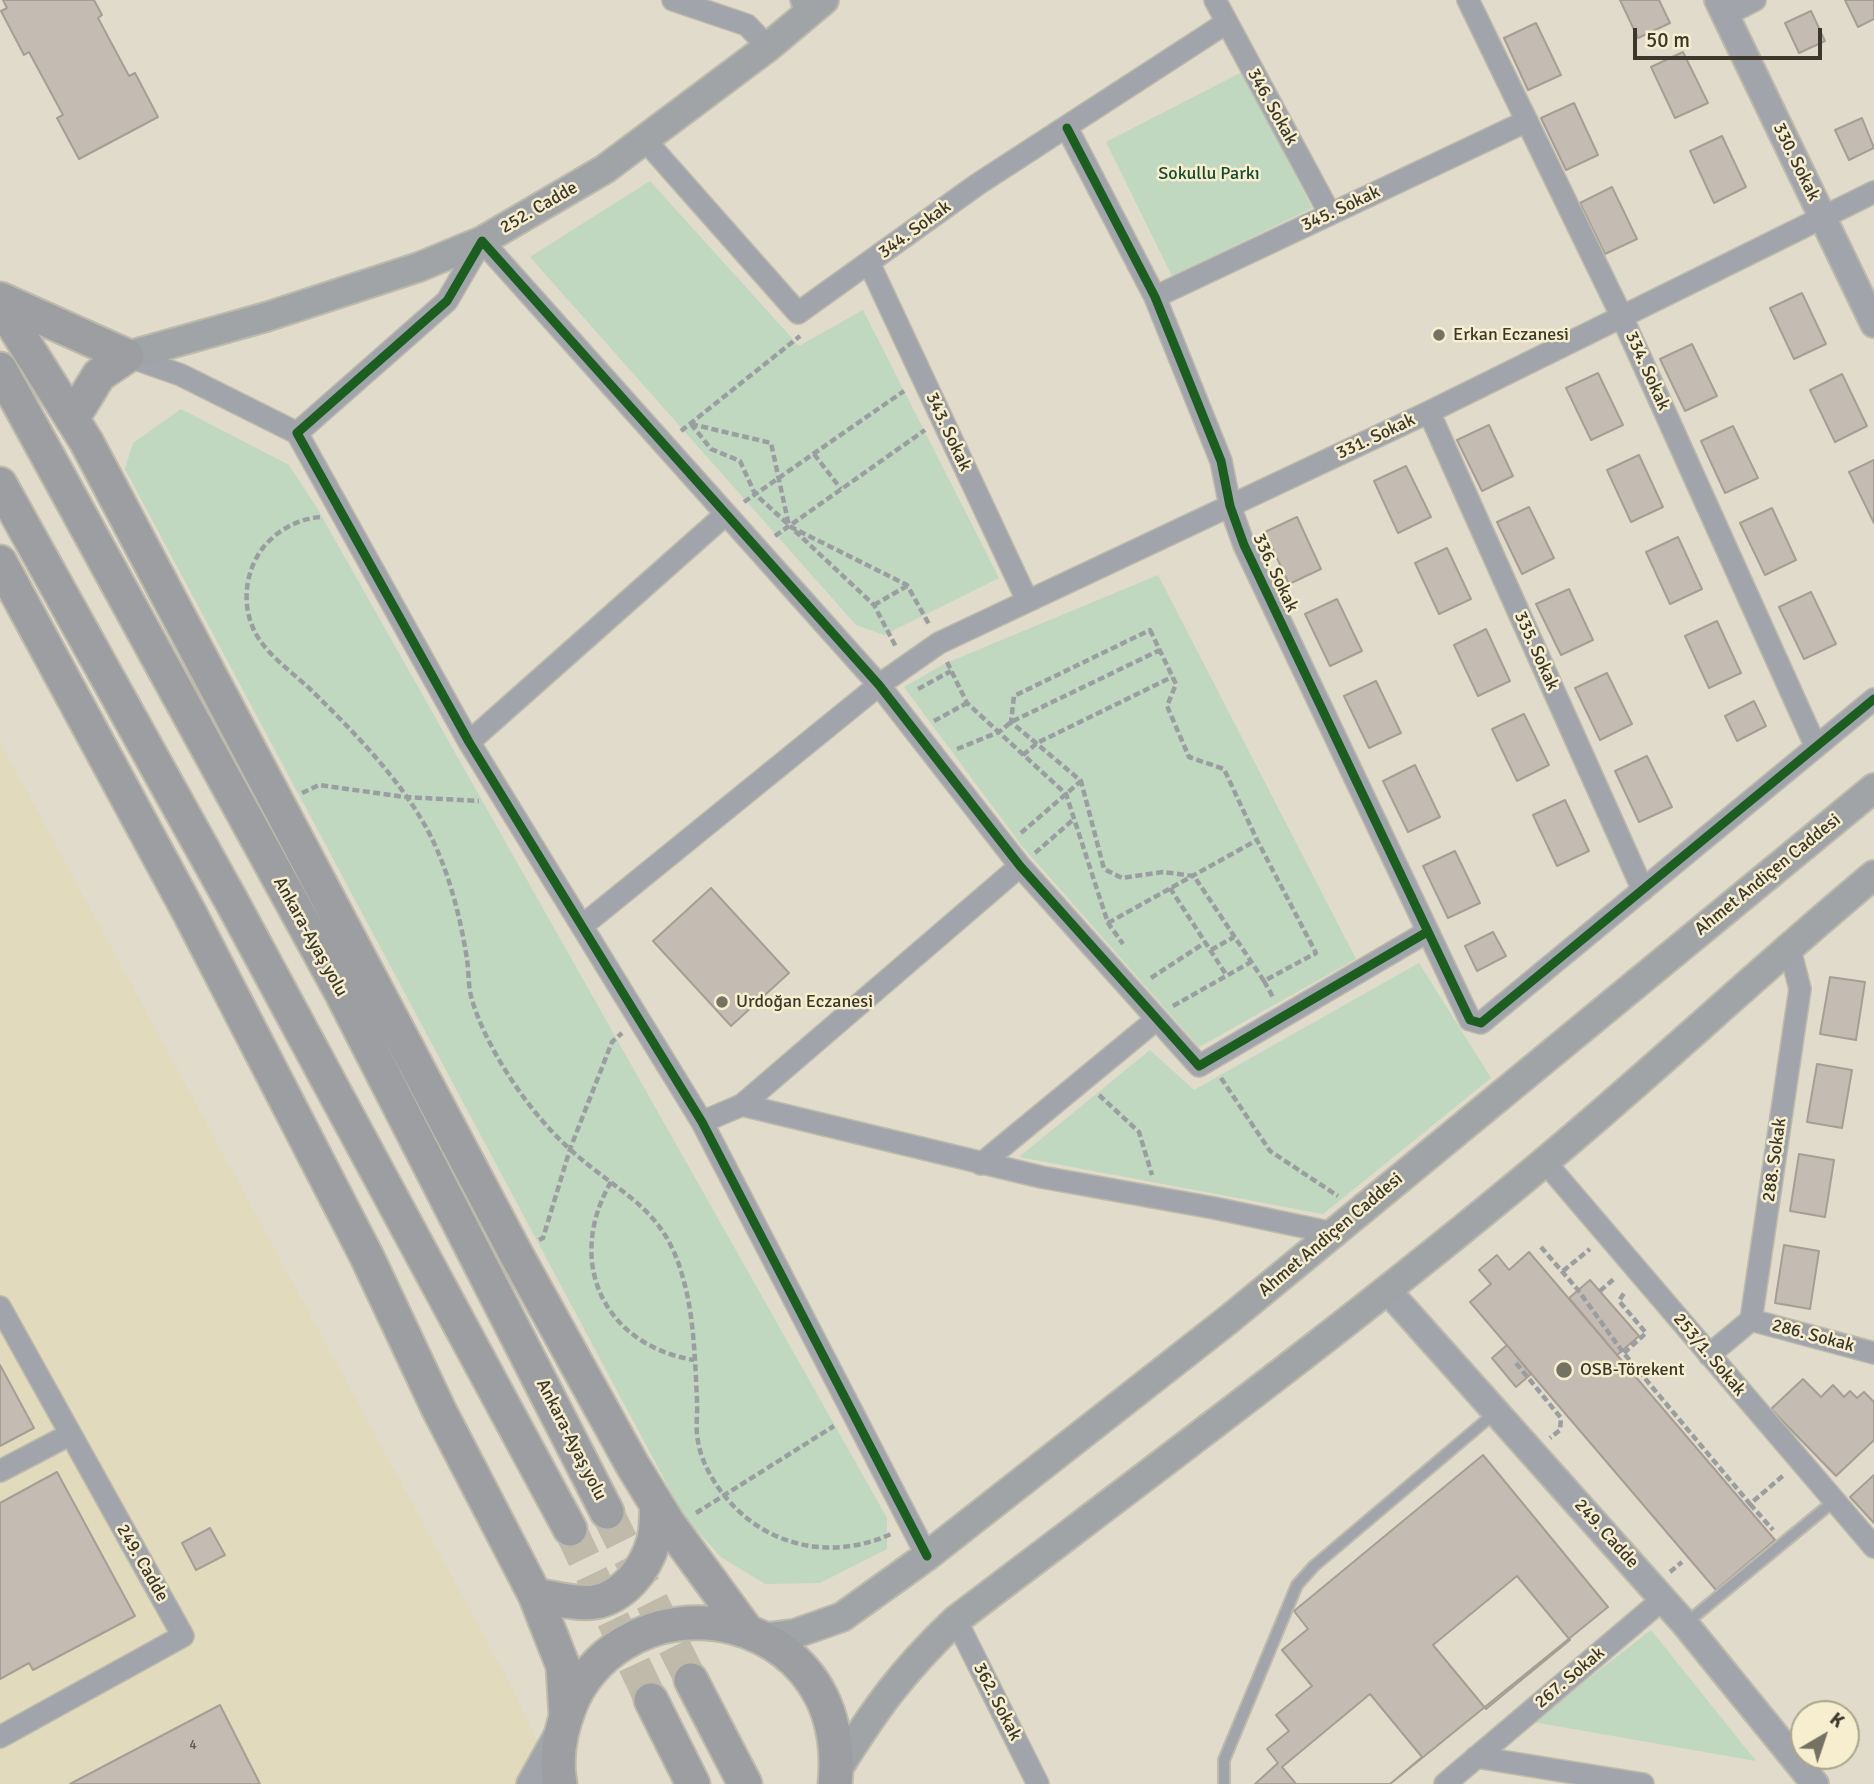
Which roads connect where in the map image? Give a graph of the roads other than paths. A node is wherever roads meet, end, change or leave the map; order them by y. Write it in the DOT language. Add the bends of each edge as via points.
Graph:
graph roads {
  1 [pos="673,0"];
  2 [pos="824,0"];
  3 [pos="1215,0"];
  4 [pos="1468,0"];
  5 [pos="1755,0"];
  6 [pos="1722,7"];
  7 [pos="798,9"];
  8 [pos="1226,23"];
  9 [pos="768,47"];
  10 [pos="1527,121"];
  11 [pos="1067,128"];
  12 [pos="645,140"];
  13 [pos="1874,192"];
  14 [pos="1331,214"];
  15 [pos="1822,217"];
  16 [pos="482,241"];
  17 [pos="869,263"];
  18 [pos="1155,297"];
  19 [pos="0,301"];
  20 [pos="1622,317"];
  21 [pos="1874,324"];
  22 [pos="127,356"];
  23 [pos="0,369"];
  24 [pos="1429,412"];
  25 [pos="72,419"];
  26 [pos="298,433"];
  27 [pos="0,484"];
  28 [pos="1230,506"];
  29 [pos="726,514"];
  30 [pos="0,562"];
  31 [pos="1027,600"];
  32 [pos="879,685"];
  33 [pos="1874,699"];
  34 [pos="469,742"];
  35 [pos="1816,747"];
  36 [pos="1874,788"];
  37 [pos="1020,866"];
  38 [pos="1874,876"];
  39 [pos="1643,890"];
  40 [pos="582,926"];
  41 [pos="1427,932"];
  42 [pos="1789,946"];
  43 [pos="1169,1015"];
  44 [pos="742,1105"];
  45 [pos="702,1122"];
  46 [pos="1545,1162"];
  47 [pos="981,1164"];
  48 [pos="1333,1233"];
  49 [pos="1388,1291"];
  50 [pos="0,1307"];
  51 [pos="1751,1320"];
  52 [pos="1874,1353"];
  53 [pos="1709,1355"];
  54 [pos="1496,1412"];
  55 [pos="69,1435"];
  56 [pos="0,1471"];
  57 [pos="1834,1501"];
  58 [pos="607,1512"];
  59 [pos="665,1517"];
  60 [pos="570,1530"];
  61 [pos="1874,1547"];
  62 [pos="927,1556"];
  63 [pos="535,1595"];
  64 [pos="1663,1599"];
  65 [pos="956,1620"];
  66 [pos="1685,1624"];
  67 [pos="754,1635"];
  68 [pos="691,1680"];
  69 [pos="651,1700"];
  70 [pos="564,1720"];
  71 [pos="0,1737"];
  72 [pos="1476,1757"];
  73 [pos="836,1778"];
  74 [pos="530,1784"];
  75 [pos="560,1784"];
  76 [pos="693,1784"];
  77 [pos="745,1784"];
  78 [pos="1038,1784"];
  79 [pos="1224,1784"];
  80 [pos="1444,1784"];
  81 [pos="1643,1784"];
  82 [pos="1815,1784"];
  1 -- 9 [label="street" via="747,25"];
  2 -- 7 [label="main road, 252. Cadde"];
  3 -- 8 [label="street, 346. Sokak"];
  4 -- 10 [label="street, 334. Sokak"];
  5 -- 6 [label="street"];
  6 -- 15 [label="street, 330. Sokak"];
  7 -- 9 [label="main road, 252. Cadde"];
  8 -- 11 [label="street, 344. Sokak"];
  8 -- 14 [label="street, 346. Sokak"];
  9 -- 12 [label="main road, 252. Cadde"];
  10 -- 14 [label="street, 345. Sokak"];
  10 -- 20 [label="street, 334. Sokak"];
  11 -- 17 [label="street, 344. Sokak" via="978,184"];
  11 -- 18 [label="street, 336. Sokak"];
  12 -- 16 [label="main road, 252. Cadde" via="605,169"];
  12 -- 17 [label="street, 344. Sokak" via="798,313"];
  13 -- 15 [label="street, 331. Sokak"];
  14 -- 18 [label="street, 345. Sokak"];
  15 -- 20 [label="street, 331. Sokak"];
  15 -- 21 [label="street, 330. Sokak"];
  16 -- 22 [label="main road, 252. Cadde" via="419,267 266,317"];
  16 -- 26 [label="street" via="447,301"];
  16 -- 29 [label="street"];
  17 -- 31 [label="street, 343. Sokak"];
  18 -- 28 [label="street, 336. Sokak" via="1222,461"];
  19 -- 22 [label="highway"];
  19 -- 25 [label="highway"];
  20 -- 24 [label="street, 331. Sokak"];
  20 -- 35 [label="street, 334. Sokak"];
  22 -- 25 [label="highway" via="99,375"];
  22 -- 26 [label="street" via="181,375"];
  23 -- 58 [label="highway, Ankara-Ayaş yolu" via="340,990"];
  24 -- 28 [label="street, 331. Sokak"];
  24 -- 39 [label="street, 335. Sokak"];
  25 -- 59 [label="highway" via="516,1254"];
  26 -- 34 [label="street"];
  27 -- 60 [label="highway" via="232,902"];
  28 -- 31 [label="street, 331. Sokak"];
  28 -- 41 [label="street, 336. Sokak" via="1244,545"];
  29 -- 32 [label="street"];
  29 -- 34 [label="street"];
  30 -- 63 [label="highway" via="189,912"];
  31 -- 32 [label="street, 331. Sokak" via="939,643"];
  32 -- 37 [label="street"];
  32 -- 40 [label="street, 331. Sokak"];
  33 -- 35 [label="street"];
  34 -- 40 [label="street"];
  35 -- 39 [label="street"];
  36 -- 48 [label="main road, Ahmet Andiçen Caddesi"];
  37 -- 43 [label="street"];
  37 -- 44 [label="street"];
  38 -- 42 [label="main road"];
  39 -- 41 [label="street, 336. Sokak" via="1481,1023 1470,1020"];
  40 -- 45 [label="street"];
  41 -- 43 [label="street" via="1199,1066"];
  42 -- 46 [label="main road"];
  42 -- 51 [label="street, 288. Sokak" via="1800,989"];
  43 -- 47 [label="street"];
  44 -- 45 [label="street"];
  44 -- 47 [label="street"];
  45 -- 62 [label="street"];
  46 -- 49 [label="main road"];
  46 -- 53 [label="street, 253/1. Sokak"];
  47 -- 48 [label="street"];
  48 -- 62 [label="main road, Ahmet Andiçen Caddesi"];
  49 -- 54 [label="street, 249. Cadde"];
  49 -- 65 [label="main road"];
  50 -- 55 [label="street, 249. Cadde"];
  51 -- 52 [label="street, 286. Sokak"];
  51 -- 53 [label="street"];
  53 -- 57 [label="street, 253/1. Sokak"];
  54 -- 64 [label="street, 249. Cadde"];
  54 -- 79 [label="lane" via="1314,1566 1297,1586 1224,1760"];
  55 -- 56 [label="street"];
  55 -- 71 [label="street, 249. Cadde" via="183,1636"];
  57 -- 61 [label="street, 253/1. Sokak"];
  57 -- 66 [label="lane"];
  59 -- 63 [label="highway" via="634,1578 612,1597 593,1602"];
  59 -- 67 [label="highway"];
  62 -- 67 [label="main road, Ahmet Andiçen Caddesi" via="842,1616 794,1634"];
  63 -- 70 [label="highway" via="563,1666"];
  64 -- 66 [label="street, 249. Cadde"];
  64 -- 72 [label="street, 267. Sokak"];
  65 -- 73 [label="main road" via="891,1689"];
  65 -- 78 [label="street, 362. Sokak"];
  66 -- 82 [label="street, 249. Cadde"];
  67 -- 70 [label="highway" via="725,1624 695,1621 637,1635 590,1671"];
  67 -- 73 [label="highway" via="780,1648 821,1695 832,1724"];
  68 -- 77 [label="highway"];
  69 -- 76 [label="highway"];
  70 -- 74 [label="street"];
  70 -- 75 [label="highway" via="558,1749"];
  72 -- 80 [label="street, 267. Sokak"];
  72 -- 81 [label="street"];
}
